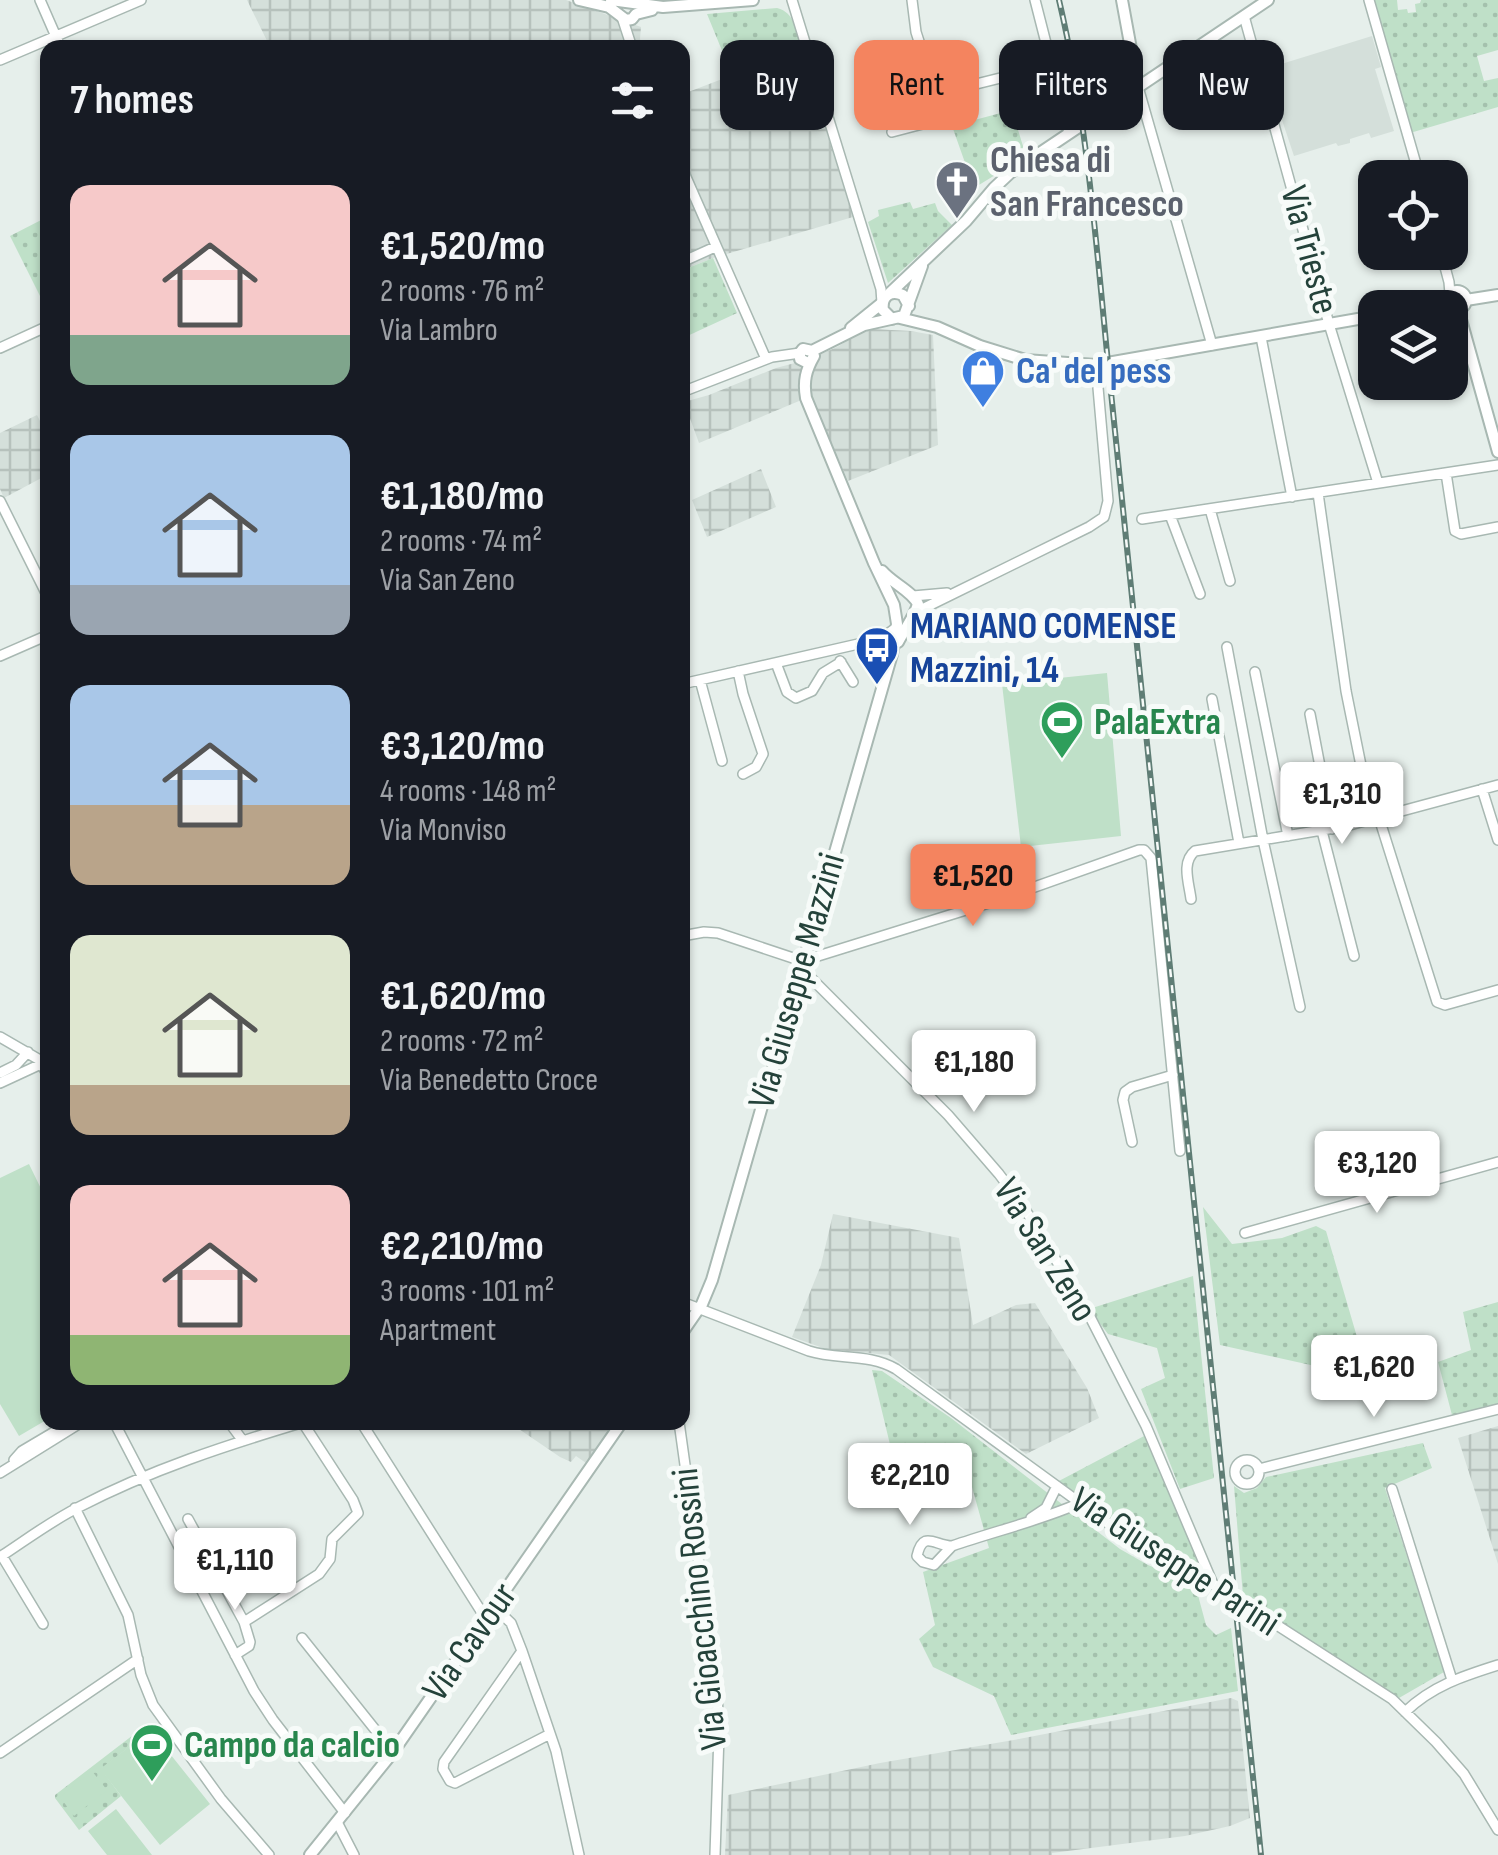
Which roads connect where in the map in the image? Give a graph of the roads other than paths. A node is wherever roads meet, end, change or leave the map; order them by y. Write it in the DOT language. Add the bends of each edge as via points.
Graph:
graph roads {
  1 [pos="40,0"];
  2 [pos="141,0"];
  3 [pos="579,0"];
  4 [pos="610,0"];
  5 [pos="753,0"];
  6 [pos="792,0"];
  7 [pos="912,0"];
  8 [pos="1035,0"];
  9 [pos="1122,0"];
  10 [pos="1268,0"];
  11 [pos="1369,0"];
  12 [pos="702,3"];
  13 [pos="628,12"];
  14 [pos="1244,16"];
  15 [pos="55,35"];
  16 [pos="44,40"];
  17 [pos="57,40"];
  18 [pos="631,40"];
  19 [pos="1045,40"];
  20 [pos="1129,40"];
  21 [pos="40,42"];
  22 [pos="0,60"];
  23 [pos="1143,84"];
  24 [pos="1143,104"];
  25 [pos="1068,130"];
  26 [pos="1075,130"];
  27 [pos="892,132"];
  28 [pos="1069,134"];
  29 [pos="1415,160"];
  30 [pos="690,187"];
  31 [pos="716,247"];
  32 [pos="927,257"];
  33 [pos="690,258"];
  34 [pos="1498,294"];
  35 [pos="886,298"];
  36 [pos="1468,299"];
  37 [pos="909,304"];
  38 [pos="897,319"];
  39 [pos="1358,319"];
  40 [pos="1329,324"];
  41 [pos="937,327"];
  42 [pos="40,330"];
  43 [pos="847,332"];
  44 [pos="1261,337"];
  45 [pos="1212,345"];
  46 [pos="1468,347"];
  47 [pos="0,348"];
  48 [pos="807,356"];
  49 [pos="766,360"];
  50 [pos="1096,365"];
  51 [pos="690,389"];
  52 [pos="1498,452"];
  53 [pos="1498,465"];
  54 [pos="1446,473"];
  55 [pos="1378,484"];
  56 [pos="1318,492"];
  57 [pos="1292,496"];
  58 [pos="0,501"];
  59 [pos="1210,509"];
  60 [pos="1170,515"];
  61 [pos="1142,519"];
  62 [pos="1498,527"];
  63 [pos="874,563"];
  64 [pos="40,581"];
  65 [pos="1230,581"];
  66 [pos="955,592"];
  67 [pos="1200,594"];
  68 [pos="912,595"];
  69 [pos="895,608"];
  70 [pos="914,614"];
  71 [pos="897,628"];
  72 [pos="40,638"];
  73 [pos="867,642"];
  74 [pos="1227,647"];
  75 [pos="891,648"];
  76 [pos="834,650"];
  77 [pos="0,656"];
  78 [pos="841,662"];
  79 [pos="776,663"];
  80 [pos="738,672"];
  81 [pos="1254,672"];
  82 [pos="700,680"];
  83 [pos="690,682"];
  84 [pos="854,682"];
  85 [pos="1212,699"];
  86 [pos="1310,714"];
  87 [pos="722,762"];
  88 [pos="743,774"];
  89 [pos="1498,785"];
  90 [pos="1482,789"];
  91 [pos="1376,819"];
  92 [pos="1327,830"];
  93 [pos="1288,836"];
  94 [pos="1264,840"];
  95 [pos="1498,840"];
  96 [pos="1239,843"];
  97 [pos="1191,899"];
  98 [pos="690,935"];
  99 [pos="1354,956"];
  100 [pos="801,964"];
  101 [pos="1498,990"];
  102 [pos="1300,1007"];
  103 [pos="0,1037"];
  104 [pos="38,1059"];
  105 [pos="0,1072"];
  106 [pos="1173,1075"];
  107 [pos="0,1083"];
  108 [pos="1132,1142"];
  109 [pos="1180,1151"];
  110 [pos="1498,1162"];
  111 [pos="1245,1233"];
  112 [pos="690,1305"];
  113 [pos="700,1308"];
  114 [pos="690,1322"];
  115 [pos="1498,1409"];
  116 [pos="57,1430"];
  117 [pos="69,1430"];
  118 [pos="118,1430"];
  119 [pos="235,1430"];
  120 [pos="278,1430"];
  121 [pos="309,1430"];
  122 [pos="366,1430"];
  123 [pos="616,1430"];
  124 [pos="681,1430"];
  125 [pos="243,1441"];
  126 [pos="1258,1469"];
  127 [pos="0,1472"];
  128 [pos="144,1477"];
  129 [pos="1057,1486"];
  130 [pos="1392,1489"];
  131 [pos="1080,1503"];
  132 [pos="76,1508"];
  133 [pos="188,1518"];
  134 [pos="1028,1520"];
  135 [pos="952,1546"];
  136 [pos="1,1556"];
  137 [pos="1212,1584"];
  138 [pos="494,1607"];
  139 [pos="486,1619"];
  140 [pos="244,1622"];
  141 [pos="43,1624"];
  142 [pos="302,1638"];
  143 [pos="522,1651"];
  144 [pos="235,1655"];
  145 [pos="138,1659"];
  146 [pos="1498,1664"];
  147 [pos="1452,1680"];
  148 [pos="1405,1712"];
  149 [pos="550,1734"];
  150 [pos="393,1752"];
  151 [pos="0,1753"];
  152 [pos="341,1818"];
  153 [pos="1498,1830"];
  154 [pos="269,1855"];
  155 [pos="310,1855"];
  156 [pos="354,1855"];
  157 [pos="579,1855"];
  158 [pos="715,1855"];
  1 -- 15 [label="street"];
  2 -- 15 [label="street"];
  3 -- 13 [label="street"];
  4 -- 13 [label="street"];
  5 -- 12 [label="street"];
  6 -- 35 [label="street"];
  7 -- 27 [label="street" via="942,113"];
  8 -- 19 [label="street"];
  9 -- 20 [label="street"];
  10 -- 14 [label="street"];
  11 -- 29 [label="street"];
  12 -- 13 [label="street"];
  13 -- 18 [label="street"];
  14 -- 23 [label="street"];
  14 -- 40 [label="street, Via Trieste"];
  15 -- 16 [label="street"];
  15 -- 17 [label="street"];
  21 -- 22 [label="street"];
  24 -- 45 [label="street"];
  25 -- 28 [label="street"];
  26 -- 28 [label="street"];
  28 -- 32 [label="street" via="1001,181"];
  30 -- 31 [label="street"];
  31 -- 33 [label="street"];
  31 -- 49 [label="street"];
  32 -- 35 [label="street"];
  32 -- 37 [label="street"];
  34 -- 36 [label="street"];
  35 -- 37 [label="street" via="903,294"];
  35 -- 38 [label="street" via="885,314"];
  35 -- 43 [label="street"];
  37 -- 38 [label="street"];
  37 -- 41 [label="street"];
  38 -- 41 [label="street"];
  38 -- 43 [label="street"];
  39 -- 40 [label="street"];
  40 -- 44 [label="street"];
  40 -- 55 [label="street, Via Trieste"];
  41 -- 50 [label="street" via="1025,360"];
  42 -- 47 [label="street"];
  43 -- 48 [label="street"];
  44 -- 45 [label="street"];
  44 -- 57 [label="street"];
  45 -- 50 [label="street"];
  46 -- 52 [label="street"];
  48 -- 49 [label="street"];
  48 -- 63 [label="street" via="806,398"];
  49 -- 51 [label="street"];
  50 -- 66 [label="street" via="1105,514 1089,528"];
  53 -- 54 [label="street"];
  54 -- 55 [label="street"];
  54 -- 62 [label="street" via="1456,531"];
  55 -- 56 [label="street"];
  56 -- 57 [label="street"];
  56 -- 91 [label="street" via="1346,691"];
  57 -- 59 [label="street"];
  58 -- 64 [label="street"];
  59 -- 60 [label="street"];
  59 -- 65 [label="street"];
  60 -- 61 [label="street"];
  60 -- 67 [label="street"];
  63 -- 68 [label="street"];
  63 -- 69 [label="street, Via Giuseppe Mazzini"];
  66 -- 68 [label="street"];
  66 -- 70 [label="street"];
  68 -- 69 [label="street" via="901,595"];
  68 -- 70 [label="street" via="918,604"];
  69 -- 70 [label="street" via="903,617"];
  69 -- 71 [label="street, Via Giuseppe Mazzini"];
  70 -- 75 [label="street, Via Giuseppe Mazzini"];
  71 -- 73 [label="street"];
  71 -- 75 [label="street, Via Giuseppe Mazzini"];
  72 -- 77 [label="street"];
  73 -- 75 [label="street"];
  73 -- 76 [label="street"];
  74 -- 94 [label="street"];
  75 -- 100 [label="street, Via Giuseppe Mazzini"];
  76 -- 78 [label="street"];
  76 -- 79 [label="street"];
  78 -- 79 [label="street" via="796,698"];
  78 -- 84 [label="street"];
  79 -- 80 [label="street"];
  80 -- 82 [label="street"];
  80 -- 88 [label="street" via="762,754"];
  81 -- 93 [label="street"];
  82 -- 83 [label="street"];
  82 -- 87 [label="street"];
  85 -- 96 [label="street"];
  86 -- 92 [label="street"];
  89 -- 90 [label="street"];
  90 -- 91 [label="street"];
  90 -- 95 [label="street"];
  91 -- 92 [label="street"];
  91 -- 101 [label="street" via="1434,997 1448,1004"];
  92 -- 93 [label="street"];
  92 -- 99 [label="street"];
  93 -- 94 [label="street"];
  94 -- 96 [label="street"];
  94 -- 102 [label="street"];
  96 -- 97 [label="street" via="1190,854"];
  98 -- 100 [label="street" via="718,933"];
  100 -- 106 [label="street" via="1140,850 1151,858"];
  100 -- 113 [label="street, Via Giuseppe Mazzini"];
  100 -- 137 [label="street, Via San Zeno" via="948,1115 1023,1206 1146,1426"];
  103 -- 104 [label="street"];
  104 -- 105 [label="street"];
  104 -- 107 [label="street"];
  106 -- 108 [label="street" via="1125,1092"];
  106 -- 109 [label="street"];
  110 -- 111 [label="street"];
  112 -- 113 [label="street, Via Giuseppe Parini"];
  113 -- 114 [label="street"];
  113 -- 129 [label="street, Via Giuseppe Parini" via="812,1352 887,1364"];
  115 -- 126 [label="street"];
  116 -- 127 [label="street"];
  117 -- 127 [label="street"];
  118 -- 128 [label="street"];
  119 -- 125 [label="street"];
  120 -- 125 [label="street"];
  121 -- 140 [label="street" via="358,1514 332,1539 330,1559 319,1574"];
  122 -- 139 [label="street"];
  123 -- 138 [label="street, Via Cavour"];
  124 -- 158 [label="street, Via Gioacchino Rossini" via="717,1692"];
  125 -- 128 [label="street"];
  128 -- 132 [label="street"];
  128 -- 144 [label="street"];
  129 -- 131 [label="street, Via Giuseppe Parini"];
  129 -- 134 [label="street" via="1046,1508"];
  130 -- 147 [label="street"];
  131 -- 134 [label="street"];
  131 -- 137 [label="street, Via Giuseppe Parini" via="1147,1551"];
  132 -- 136 [label="street"];
  132 -- 145 [label="street" via="128,1615"];
  133 -- 140 [label="street"];
  134 -- 135 [label="street"];
  136 -- 141 [label="street"];
  137 -- 148 [label="street, Via Giuseppe Parini"];
  138 -- 139 [label="street, Via Cavour"];
  138 -- 143 [label="street" via="508,1618"];
  139 -- 150 [label="street, Via Cavour"];
  140 -- 144 [label="street" via="250,1642"];
  142 -- 150 [label="street"];
  143 -- 149 [label="street"];
  143 -- 149 [label="street" via="443,1768 456,1783"];
  144 -- 152 [label="street"];
  145 -- 151 [label="street"];
  145 -- 154 [label="street" via="159,1716"];
  146 -- 147 [label="street"];
  147 -- 148 [label="street"];
  148 -- 153 [label="street, Via Giuseppe Parini" via="1464,1774"];
  149 -- 157 [label="street"];
  150 -- 152 [label="street, Via Cavour"];
  152 -- 155 [label="street, Via Cavour"];
  152 -- 156 [label="street"];
}
